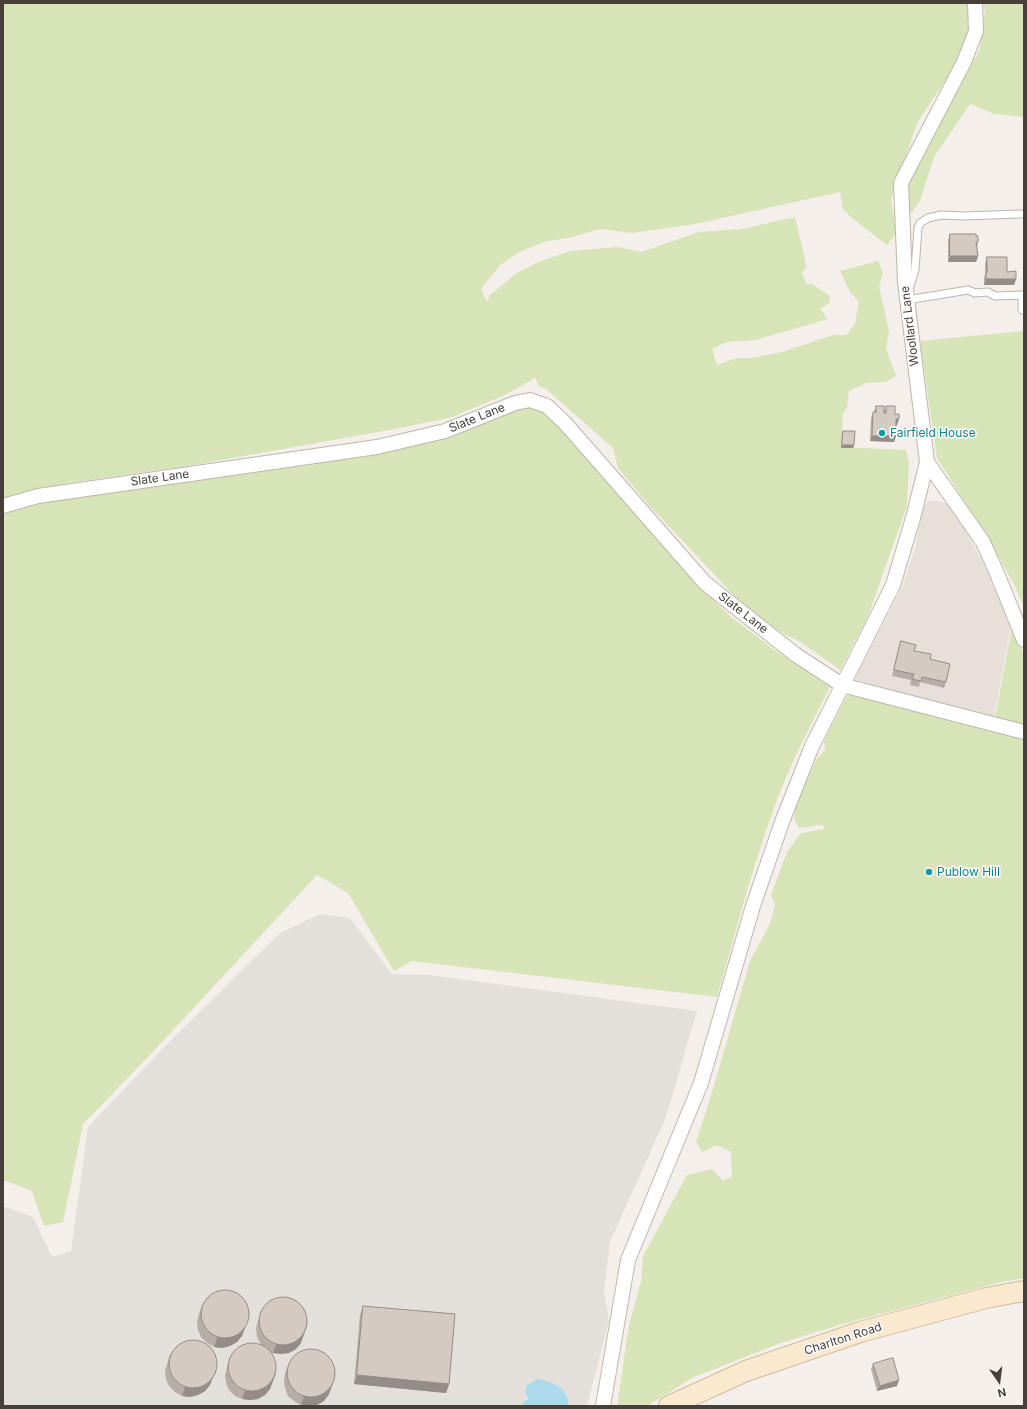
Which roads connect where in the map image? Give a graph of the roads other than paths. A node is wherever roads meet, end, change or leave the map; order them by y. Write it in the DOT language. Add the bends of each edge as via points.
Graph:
graph roads {
  1 [pos="975,3"];
  2 [pos="1021,214"];
  3 [pos="1023,295"];
  4 [pos="907,297"];
  5 [pos="1022,310"];
  6 [pos="927,462"];
  7 [pos="3,506"];
  8 [pos="1024,640"];
  9 [pos="842,685"];
  10 [pos="1024,732"];
  11 [pos="1024,1291"];
  12 [pos="603,1406"];
  13 [pos="670,1406"];
  1 -- 4 [label="street, Woollard Lane" via="976,31 964,62 901,183"];
  2 -- 4 [label="lane" via="941,215 920,223 915,270"];
  3 -- 4 [label="lane" via="995,296 988,292 975,293 968,290"];
  3 -- 5 [label="lane"];
  4 -- 6 [label="street, Woollard Lane"];
  6 -- 8 [label="street, Woollard Lane" via="982,542"];
  6 -- 9 [label="street" via="893,585"];
  7 -- 9 [label="street, Slate Lane" via="45,495 378,447 445,431 515,402 530,400 547,406 564,423 705,584 796,655"];
  9 -- 10 [label="street, Slate Lane"];
  9 -- 12 [label="street" via="812,746 782,822 753,906 701,1083 628,1260"];
  11 -- 13 [label="street, Charlton Road" via="986,1298 860,1332 746,1371"];
}
